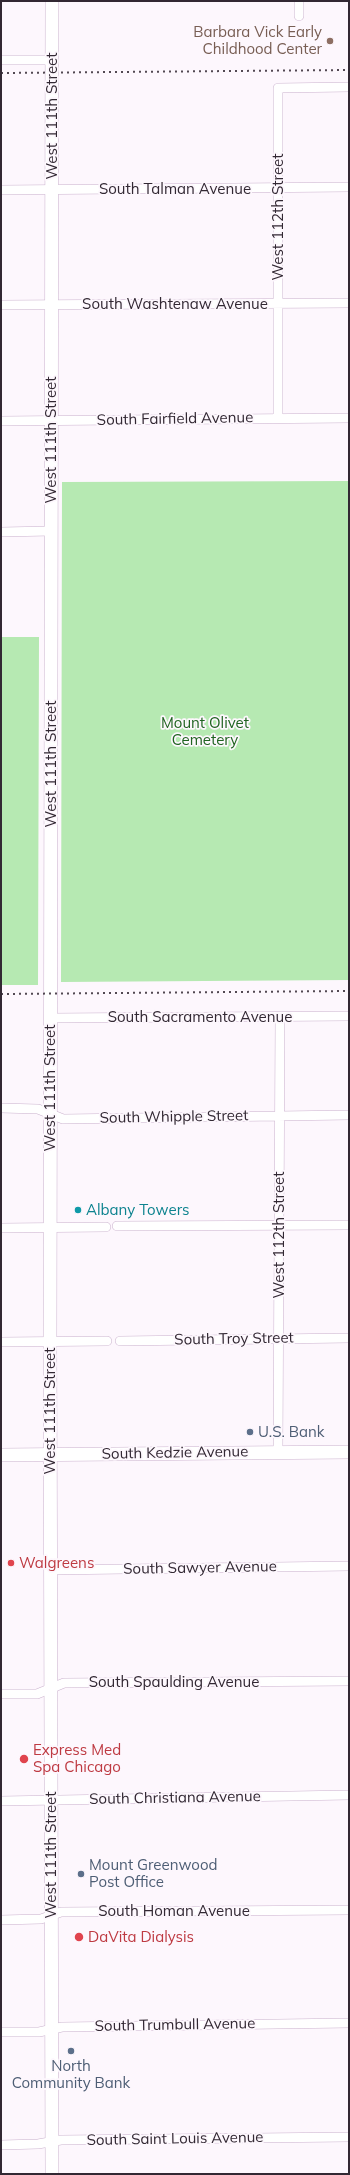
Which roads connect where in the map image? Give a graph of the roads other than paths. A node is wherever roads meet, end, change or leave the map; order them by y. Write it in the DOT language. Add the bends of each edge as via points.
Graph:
graph roads {
  1 [pos="52,1"];
  2 [pos="299,1"];
  3 [pos="299,16"];
  4 [pos="1,60"];
  5 [pos="52,60"];
  6 [pos="349,88"];
  7 [pos="349,187"];
  8 [pos="278,188"];
  9 [pos="1,190"];
  10 [pos="52,190"];
  11 [pos="278,303"];
  12 [pos="349,303"];
  13 [pos="1,305"];
  14 [pos="52,305"];
  15 [pos="278,418"];
  16 [pos="349,418"];
  17 [pos="51,420"];
  18 [pos="1,421"];
  19 [pos="51,531"];
  20 [pos="1,532"];
  21 [pos="349,1016"];
  22 [pos="280,1017"];
  23 [pos="50,1018"];
  24 [pos="1,1108"];
  25 [pos="51,1114"];
  26 [pos="349,1115"];
  27 [pos="280,1116"];
  28 [pos="279,1225"];
  29 [pos="349,1225"];
  30 [pos="117,1226"];
  31 [pos="50,1227"];
  32 [pos="106,1227"];
  33 [pos="1,1228"];
  34 [pos="349,1338"];
  35 [pos="279,1339"];
  36 [pos="120,1340"];
  37 [pos="50,1341"];
  38 [pos="107,1341"];
  39 [pos="1,1342"];
  40 [pos="278,1452"];
  41 [pos="349,1452"];
  42 [pos="50,1454"];
  43 [pos="1,1455"];
  44 [pos="349,1566"];
  45 [pos="50,1570"];
  46 [pos="349,1681"];
  47 [pos="51,1687"];
  48 [pos="1,1694"];
  49 [pos="349,1795"];
  50 [pos="51,1800"];
  51 [pos="1,1801"];
  52 [pos="349,1910"];
  53 [pos="52,1915"];
  54 [pos="1,1920"];
  55 [pos="349,2023"];
  56 [pos="52,2029"];
  57 [pos="1,2032"];
  58 [pos="349,2137"];
  59 [pos="52,2142"];
  60 [pos="1,2145"];
  61 [pos="52,2174"];
  1 -- 5 [label="main road, West 111th Street"];
  2 -- 3 [label="street"];
  4 -- 5 [label="street"];
  5 -- 10 [label="main road, West 111th Street"];
  6 -- 8 [label="street, West 112th Street" via="278,88"];
  7 -- 8 [label="street, South Talman Avenue"];
  8 -- 10 [label="street, South Talman Avenue"];
  8 -- 11 [label="street, West 112th Street"];
  9 -- 10 [label="street, South Talman Avenue"];
  10 -- 14 [label="main road, West 111th Street"];
  11 -- 12 [label="street, South Washtenaw Avenue"];
  11 -- 14 [label="street, South Washtenaw Avenue"];
  11 -- 15 [label="street, West 112th Street"];
  13 -- 14 [label="street, South Washtenaw Avenue"];
  14 -- 17 [label="main road, West 111th Street"];
  15 -- 16 [label="street, South Fairfield Avenue"];
  15 -- 17 [label="street, South Fairfield Avenue"];
  17 -- 18 [label="street, South Fairfield Avenue"];
  17 -- 19 [label="main road, West 111th Street"];
  19 -- 20 [label="street"];
  19 -- 23 [label="main road, West 111th Street"];
  21 -- 22 [label="street, South Sacramento Avenue"];
  22 -- 23 [label="street, South Sacramento Avenue"];
  22 -- 27 [label="street, West 112th Street"];
  23 -- 25 [label="main road, West 111th Street"];
  24 -- 25 [label="street, South Whipple Street" via="38,1109"];
  25 -- 27 [label="street, South Whipple Street" via="63,1119"];
  25 -- 31 [label="main road, West 111th Street"];
  26 -- 27 [label="street, South Whipple Street"];
  27 -- 28 [label="street, West 112th Street"];
  28 -- 29 [label="street"];
  28 -- 30 [label="street"];
  28 -- 35 [label="street, West 112th Street"];
  31 -- 32 [label="street"];
  31 -- 33 [label="street"];
  31 -- 37 [label="main road, West 111th Street"];
  34 -- 35 [label="street, South Troy Street"];
  35 -- 36 [label="street, South Troy Street"];
  35 -- 40 [label="street, West 112th Street"];
  37 -- 38 [label="street"];
  37 -- 39 [label="street"];
  37 -- 42 [label="main road, West 111th Street"];
  40 -- 41 [label="main road, South Kedzie Avenue"];
  40 -- 42 [label="main road, South Kedzie Avenue"];
  42 -- 43 [label="main road, South Kedzie Avenue"];
  42 -- 45 [label="main road, West 111th Street"];
  44 -- 45 [label="street, South Sawyer Avenue"];
  45 -- 47 [label="main road, West 111th Street"];
  46 -- 47 [label="street, South Spaulding Avenue" via="64,1683"];
  47 -- 48 [label="street, South Spaulding Avenue" via="37,1694"];
  47 -- 50 [label="main road, West 111th Street"];
  49 -- 50 [label="street, South Christiana Avenue"];
  50 -- 51 [label="street, South Christiana Avenue"];
  50 -- 53 [label="main road, West 111th Street"];
  52 -- 53 [label="street, South Homan Avenue" via="61,1912"];
  53 -- 54 [label="street, South Homan Avenue" via="41,1919"];
  53 -- 56 [label="main road, West 111th Street"];
  55 -- 56 [label="street, South Trumbull Avenue" via="66,2026"];
  56 -- 57 [label="street, South Trumbull Avenue" via="38,2032"];
  56 -- 59 [label="main road, West 111th Street"];
  58 -- 59 [label="street, South Saint Louis Avenue"];
  59 -- 60 [label="street, South Saint Louis Avenue"];
  59 -- 61 [label="main road, West 111th Street"];
}
